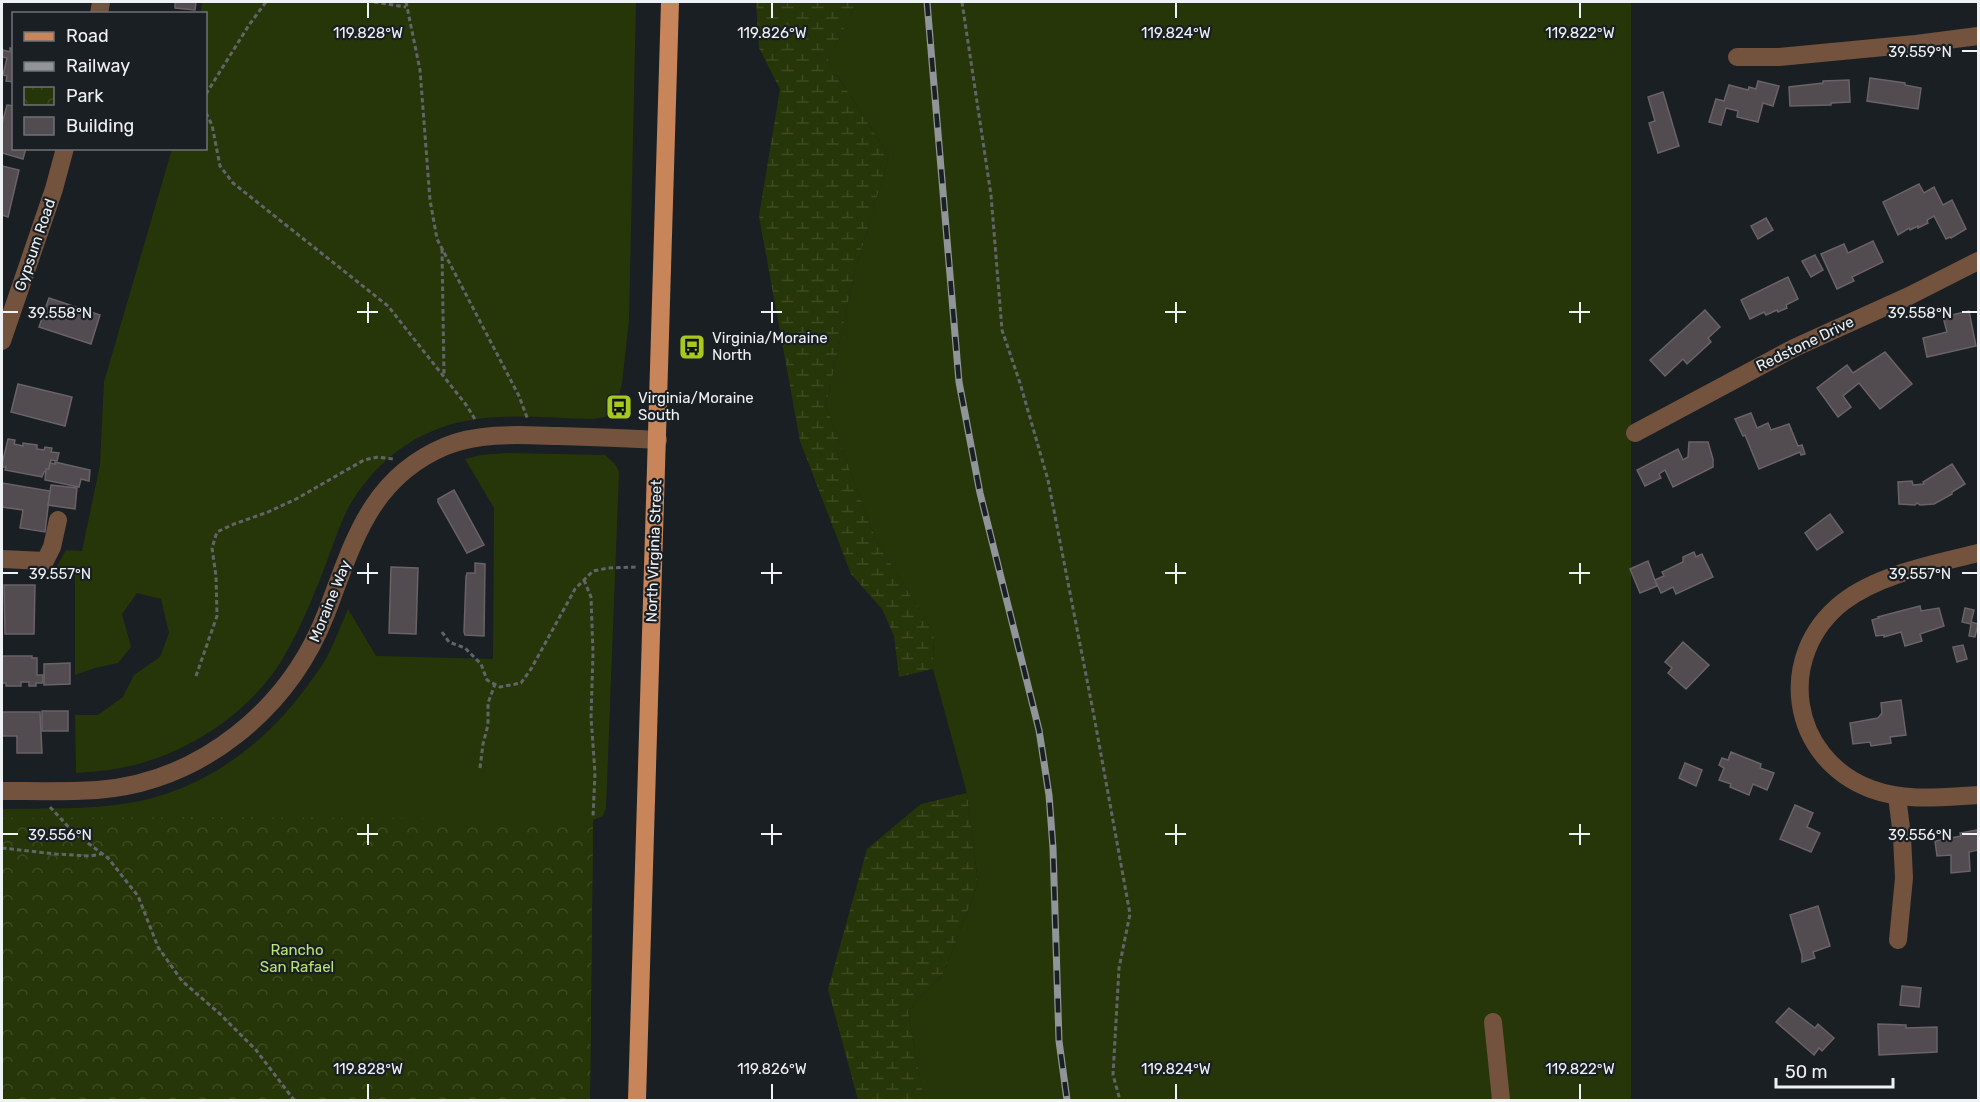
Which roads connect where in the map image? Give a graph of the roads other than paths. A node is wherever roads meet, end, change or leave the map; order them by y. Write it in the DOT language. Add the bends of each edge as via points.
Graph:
graph roads {
  1 [pos="670,2"];
  2 [pos="1978,36"];
  3 [pos="1737,57"];
  4 [pos="64,150"];
  5 [pos="1978,261"];
  6 [pos="2,341"];
  7 [pos="1635,433"];
  8 [pos="658,440"];
  9 [pos="58,520"];
  10 [pos="1978,553"];
  11 [pos="2,559"];
  12 [pos="2,791"];
  13 [pos="1978,795"];
  14 [pos="1898,796"];
  15 [pos="1898,939"];
  16 [pos="1493,1022"];
  17 [pos="637,1101"];
  18 [pos="1502,1101"];
  1 -- 8 [label="main road, North Virginia Street"];
  2 -- 3 [label="street" via="1779,57"];
  4 -- 6 [label="street, Gypsum Road"];
  5 -- 7 [label="street, Redstone Drive" via="1794,348"];
  8 -- 12 [label="street, Moraine Way" via="504,435 446,447 404,471 366,515 305,659 248,727 197,760 132,784 98,790"];
  8 -- 17 [label="main road, North Virginia Street"];
  9 -- 11 [label="street" via="45,561"];
  10 -- 14 [label="street" via="1867,587 1824,619 1807,649 1800,675 1800,700 1813,742 1846,776"];
  13 -- 14 [label="street"];
  14 -- 15 [label="street" via="1904,878"];
  16 -- 18 [label="street"];
}
